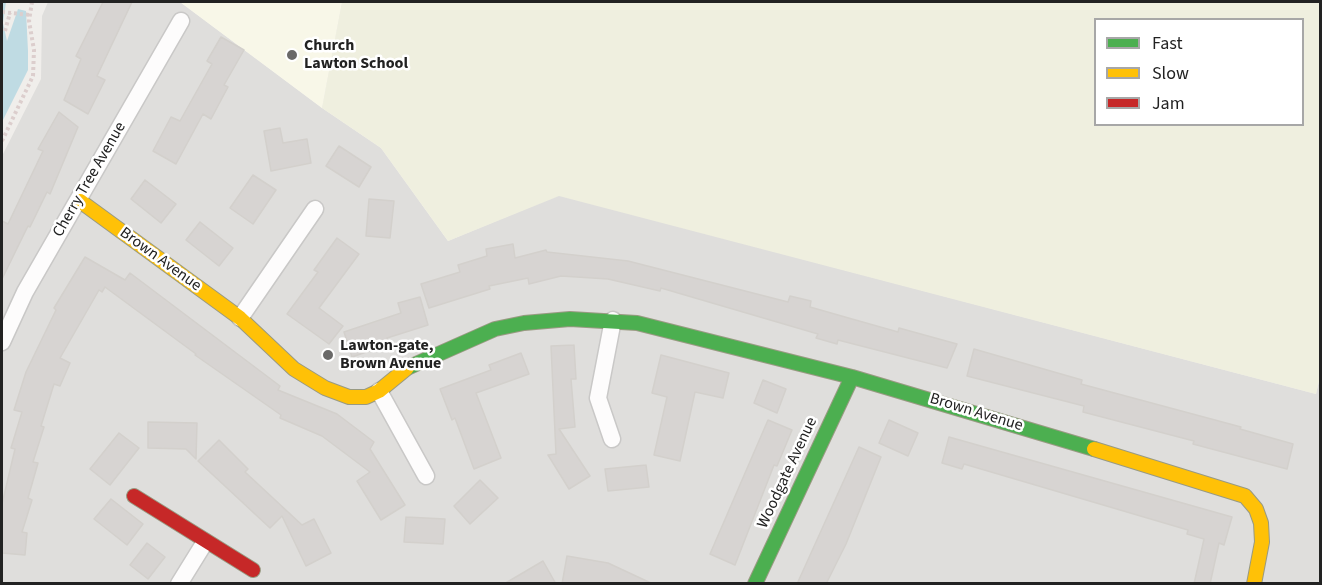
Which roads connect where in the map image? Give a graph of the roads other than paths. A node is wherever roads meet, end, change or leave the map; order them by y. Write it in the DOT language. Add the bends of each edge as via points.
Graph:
graph roads {
  1 [pos="181,21"];
  2 [pos="80,201"];
  3 [pos="315,209"];
  4 [pos="240,318"];
  5 [pos="613,321"];
  6 [pos="2,342"];
  7 [pos="852,376"];
  8 [pos="379,391"];
  9 [pos="612,439"];
  10 [pos="426,476"];
  11 [pos="134,496"];
  12 [pos="205,542"];
  13 [pos="253,570"];
  14 [pos="179,584"];
  15 [pos="755,584"];
  16 [pos="1254,584"];
  1 -- 2 [label="street, Cherry Tree Avenue"];
  2 -- 4 [label="street, Brown Avenue"];
  2 -- 6 [label="street, Cherry Tree Avenue" via="26,292"];
  3 -- 4 [label="street"];
  4 -- 8 [label="street, Brown Avenue" via="294,369 325,388 349,397 366,397"];
  5 -- 7 [label="street, Brown Avenue" via="637,323"];
  5 -- 8 [label="street, Brown Avenue" via="570,319 495,329 406,368"];
  5 -- 9 [label="street" via="598,398"];
  7 -- 15 [label="street, Woodgate Avenue"];
  7 -- 16 [label="street, Brown Avenue" via="1245,496 1261,523 1262,542"];
  8 -- 10 [label="street"];
  11 -- 12 [label="street"];
  12 -- 13 [label="street"];
  12 -- 14 [label="street"];
}
